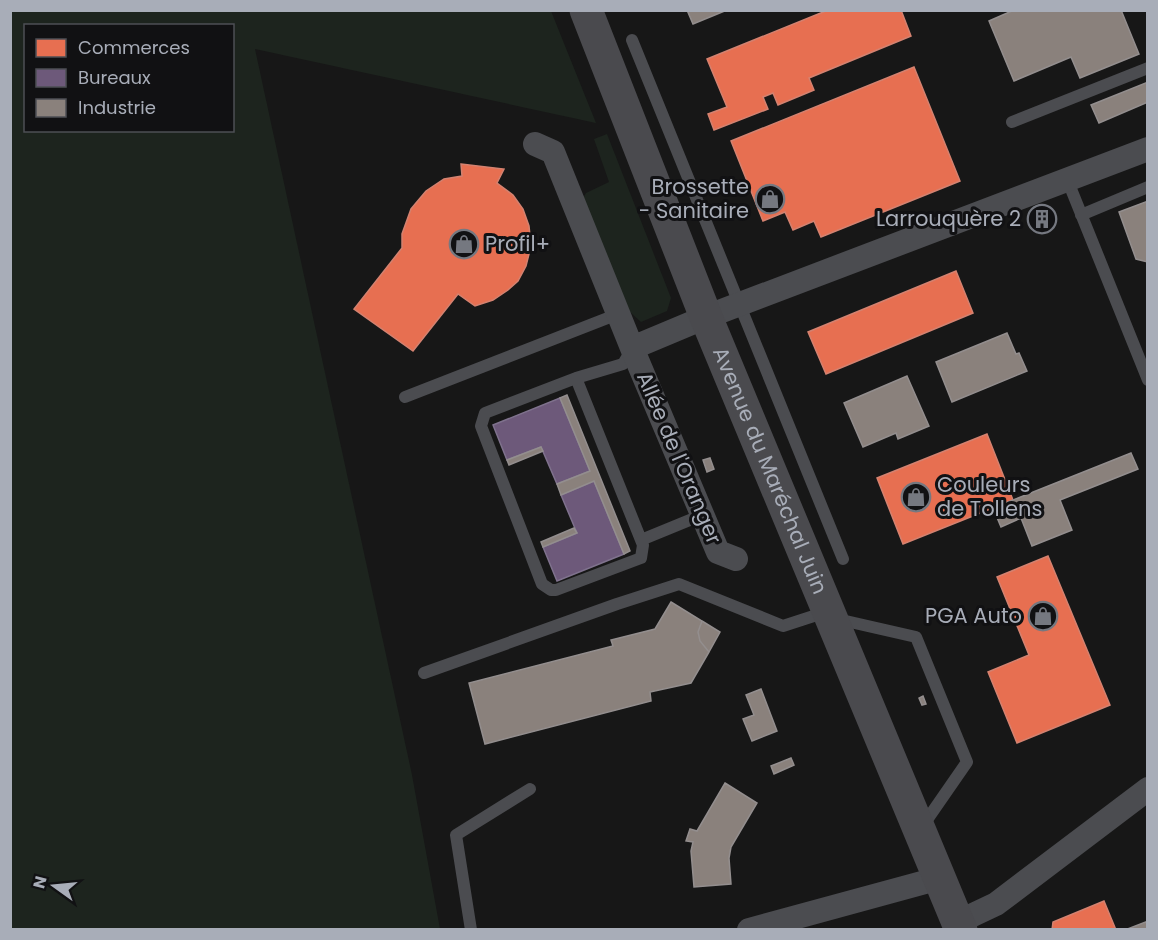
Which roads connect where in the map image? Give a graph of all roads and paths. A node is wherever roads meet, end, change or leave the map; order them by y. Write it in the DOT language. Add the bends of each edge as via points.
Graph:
graph roads {
  1 [pos="586,10"];
  2 [pos="632,40"];
  3 [pos="1148,68"];
  4 [pos="1012,122"];
  5 [pos="535,144"];
  6 [pos="1148,149"];
  7 [pos="1067,179"];
  8 [pos="1148,187"];
  9 [pos="1081,215"];
  10 [pos="741,304"];
  11 [pos="618,314"];
  12 [pos="706,317"];
  13 [pos="632,348"];
  14 [pos="576,378"];
  15 [pos="1148,380"];
  16 [pos="405,397"];
  17 [pos="702,515"];
  18 [pos="641,540"];
  19 [pos="736,558"];
  20 [pos="843,559"];
  21 [pos="830,615"];
  22 [pos="424,673"];
  23 [pos="530,789"];
  24 [pos="1148,789"];
  25 [pos="920,830"];
  26 [pos="940,878"];
  27 [pos="959,926"];
  28 [pos="471,930"];
  29 [pos="749,930"];
  1 -- 12 [label="main road, Avenue du Maréchal Juin"];
  2 -- 10 [label="lane"];
  3 -- 4 [label="lane"];
  5 -- 11 [label="street, Allée de l'Oranger" via="554,152"];
  6 -- 7 [label="street, Allée de l'Oranger"];
  7 -- 9 [label="lane"];
  7 -- 10 [label="street, Allée de l'Oranger"];
  8 -- 9 [label="lane"];
  9 -- 15 [label="lane"];
  10 -- 12 [label="street, Allée de l'Oranger"];
  10 -- 20 [label="lane"];
  11 -- 13 [label="street, Allée de l'Oranger"];
  11 -- 16 [label="lane"];
  12 -- 13 [label="street, Allée de l'Oranger"];
  12 -- 21 [label="main road, Avenue du Maréchal Juin"];
  13 -- 14 [label="lane" via="623,364"];
  13 -- 17 [label="street, Allée de l'Oranger"];
  14 -- 18 [label="lane"];
  14 -- 18 [label="lane" via="485,413 481,422 542,584 556,590 641,558"];
  17 -- 18 [label="lane"];
  17 -- 19 [label="street, Allée de l'Oranger" via="718,552"];
  21 -- 22 [label="lane" via="783,626 679,584"];
  21 -- 25 [label="main road, Avenue du Maréchal Juin"];
  21 -- 25 [label="lane" via="916,637 967,762"];
  23 -- 28 [label="lane" via="456,835"];
  24 -- 27 [label="street" via="996,904"];
  25 -- 26 [label="main road, Avenue du Maréchal Juin"];
  26 -- 27 [label="main road, Avenue du Maréchal Juin"];
  26 -- 29 [label="street"];
}
